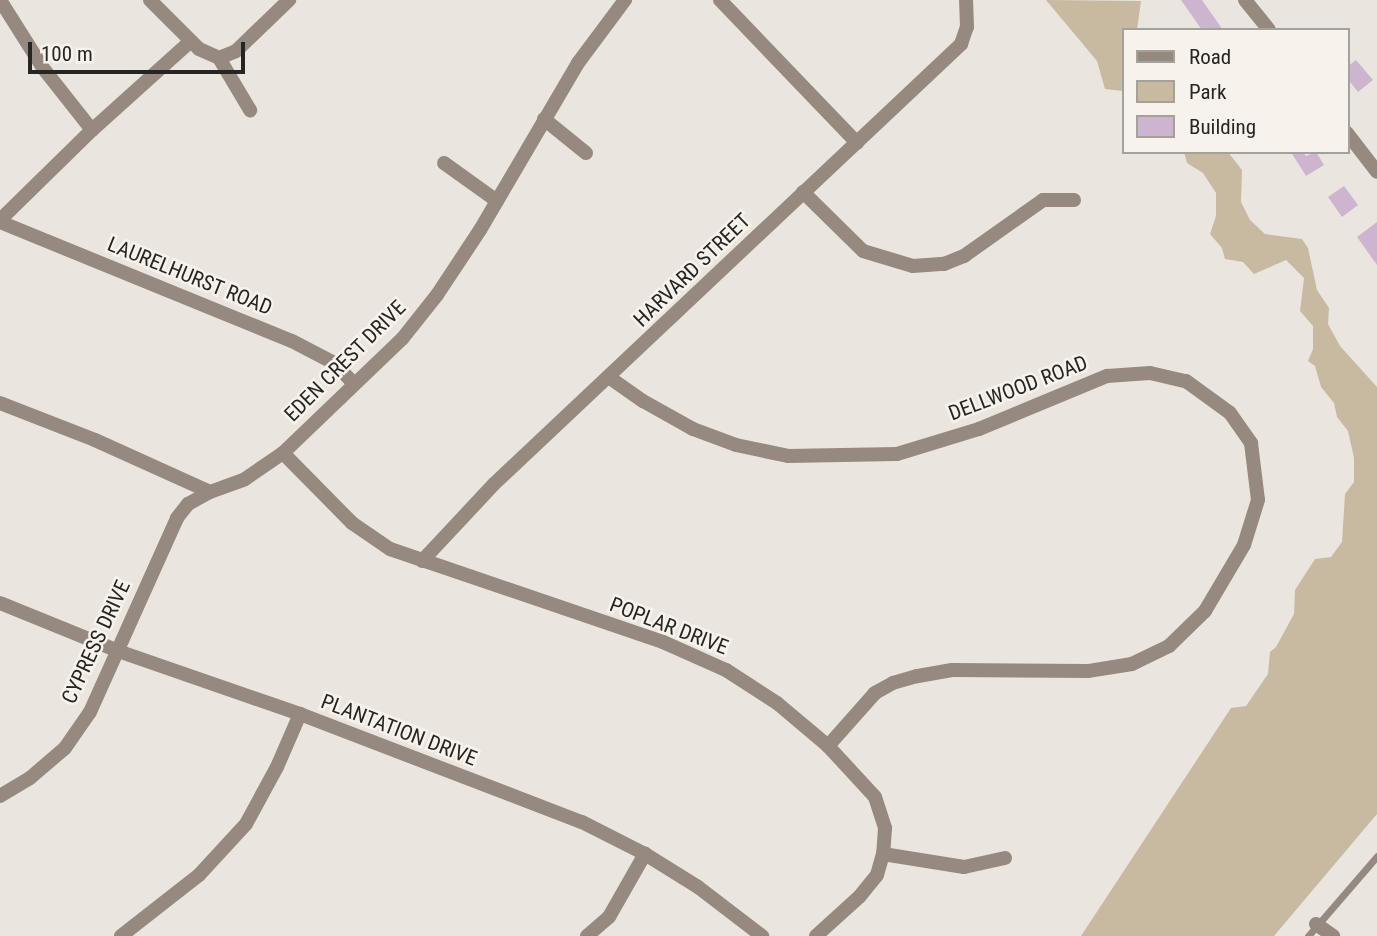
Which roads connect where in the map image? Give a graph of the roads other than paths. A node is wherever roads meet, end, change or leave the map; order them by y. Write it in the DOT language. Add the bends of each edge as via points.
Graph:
graph roads {
  1 [pos="0,0"];
  2 [pos="150,0"];
  3 [pos="289,0"];
  4 [pos="625,0"];
  5 [pos="720,0"];
  6 [pos="966,0"];
  7 [pos="1245,0"];
  8 [pos="1267,28"];
  9 [pos="191,41"];
  10 [pos="219,58"];
  11 [pos="250,110"];
  12 [pos="544,119"];
  13 [pos="92,130"];
  14 [pos="1349,136"];
  15 [pos="857,143"];
  16 [pos="586,153"];
  17 [pos="444,163"];
  18 [pos="1377,172"];
  19 [pos="803,192"];
  20 [pos="1074,200"];
  21 [pos="497,201"];
  22 [pos="0,221"];
  23 [pos="610,377"];
  24 [pos="354,384"];
  25 [pos="0,403"];
  26 [pos="284,453"];
  27 [pos="210,492"];
  28 [pos="422,561"];
  29 [pos="0,603"];
  30 [pos="118,651"];
  31 [pos="300,714"];
  32 [pos="828,746"];
  33 [pos="0,796"];
  34 [pos="645,854"];
  35 [pos="883,854"];
  36 [pos="1377,856"];
  37 [pos="1005,858"];
  38 [pos="1312,930"];
  39 [pos="121,936"];
  40 [pos="587,936"];
  41 [pos="762,936"];
  42 [pos="816,936"];
  43 [pos="1334,936"];
  1 -- 13 [label="street" via="43,68"];
  2 -- 9 [label="street"];
  3 -- 10 [label="street" via="236,51"];
  4 -- 12 [label="street, EDEN CREST DRIVE"];
  5 -- 15 [label="street"];
  6 -- 15 [label="street, HARVARD STREET" via="968,18 961,44"];
  7 -- 8 [label="street"];
  9 -- 10 [label="street"];
  9 -- 13 [label="street"];
  10 -- 11 [label="street"];
  12 -- 16 [label="street"];
  12 -- 21 [label="street, EDEN CREST DRIVE"];
  13 -- 22 [label="street"];
  14 -- 18 [label="street"];
  15 -- 19 [label="street, HARVARD STREET"];
  17 -- 21 [label="street"];
  19 -- 20 [label="street" via="863,251 913,266 944,264 964,256 1043,200"];
  19 -- 23 [label="street, HARVARD STREET"];
  21 -- 24 [label="street, EDEN CREST DRIVE" via="430,304 402,339"];
  22 -- 24 [label="street, LAURELHURST ROAD" via="292,341 334,363"];
  23 -- 28 [label="street, HARVARD STREET" via="494,484"];
  23 -- 32 [label="street, DELLWOOD ROAD" via="693,429 736,445 788,456 897,454 979,429 1107,376 1150,373 1186,382 1230,413 1251,443 1258,500 1244,545 1205,611 1169,646 1132,664 1088,671 952,670 893,683 875,693"];
  24 -- 26 [label="street, EDEN CREST DRIVE"];
  25 -- 27 [label="street"];
  26 -- 27 [label="street, EDEN CREST DRIVE" via="245,479"];
  26 -- 28 [label="street, POPLAR DRIVE" via="352,523 390,549"];
  27 -- 30 [label="street, CYPRESS DRIVE" via="188,504 177,518"];
  28 -- 32 [label="street, POPLAR DRIVE" via="663,642 726,670 777,703"];
  29 -- 30 [label="street, PLANTATION DRIVE"];
  30 -- 31 [label="street, PLANTATION DRIVE"];
  30 -- 33 [label="street, CYPRESS DRIVE" via="90,712 65,748"];
  31 -- 34 [label="street, PLANTATION DRIVE" via="582,822"];
  31 -- 39 [label="street" via="246,824 199,875"];
  32 -- 35 [label="street, POPLAR DRIVE" via="875,797 885,828"];
  34 -- 40 [label="street" via="608,917"];
  34 -- 41 [label="street, PLANTATION DRIVE"];
  35 -- 37 [label="street" via="964,867"];
  35 -- 42 [label="street, POPLAR DRIVE" via="877,875"];
  36 -- 38 [label="lane"];
  38 -- 43 [label="street"];
}
